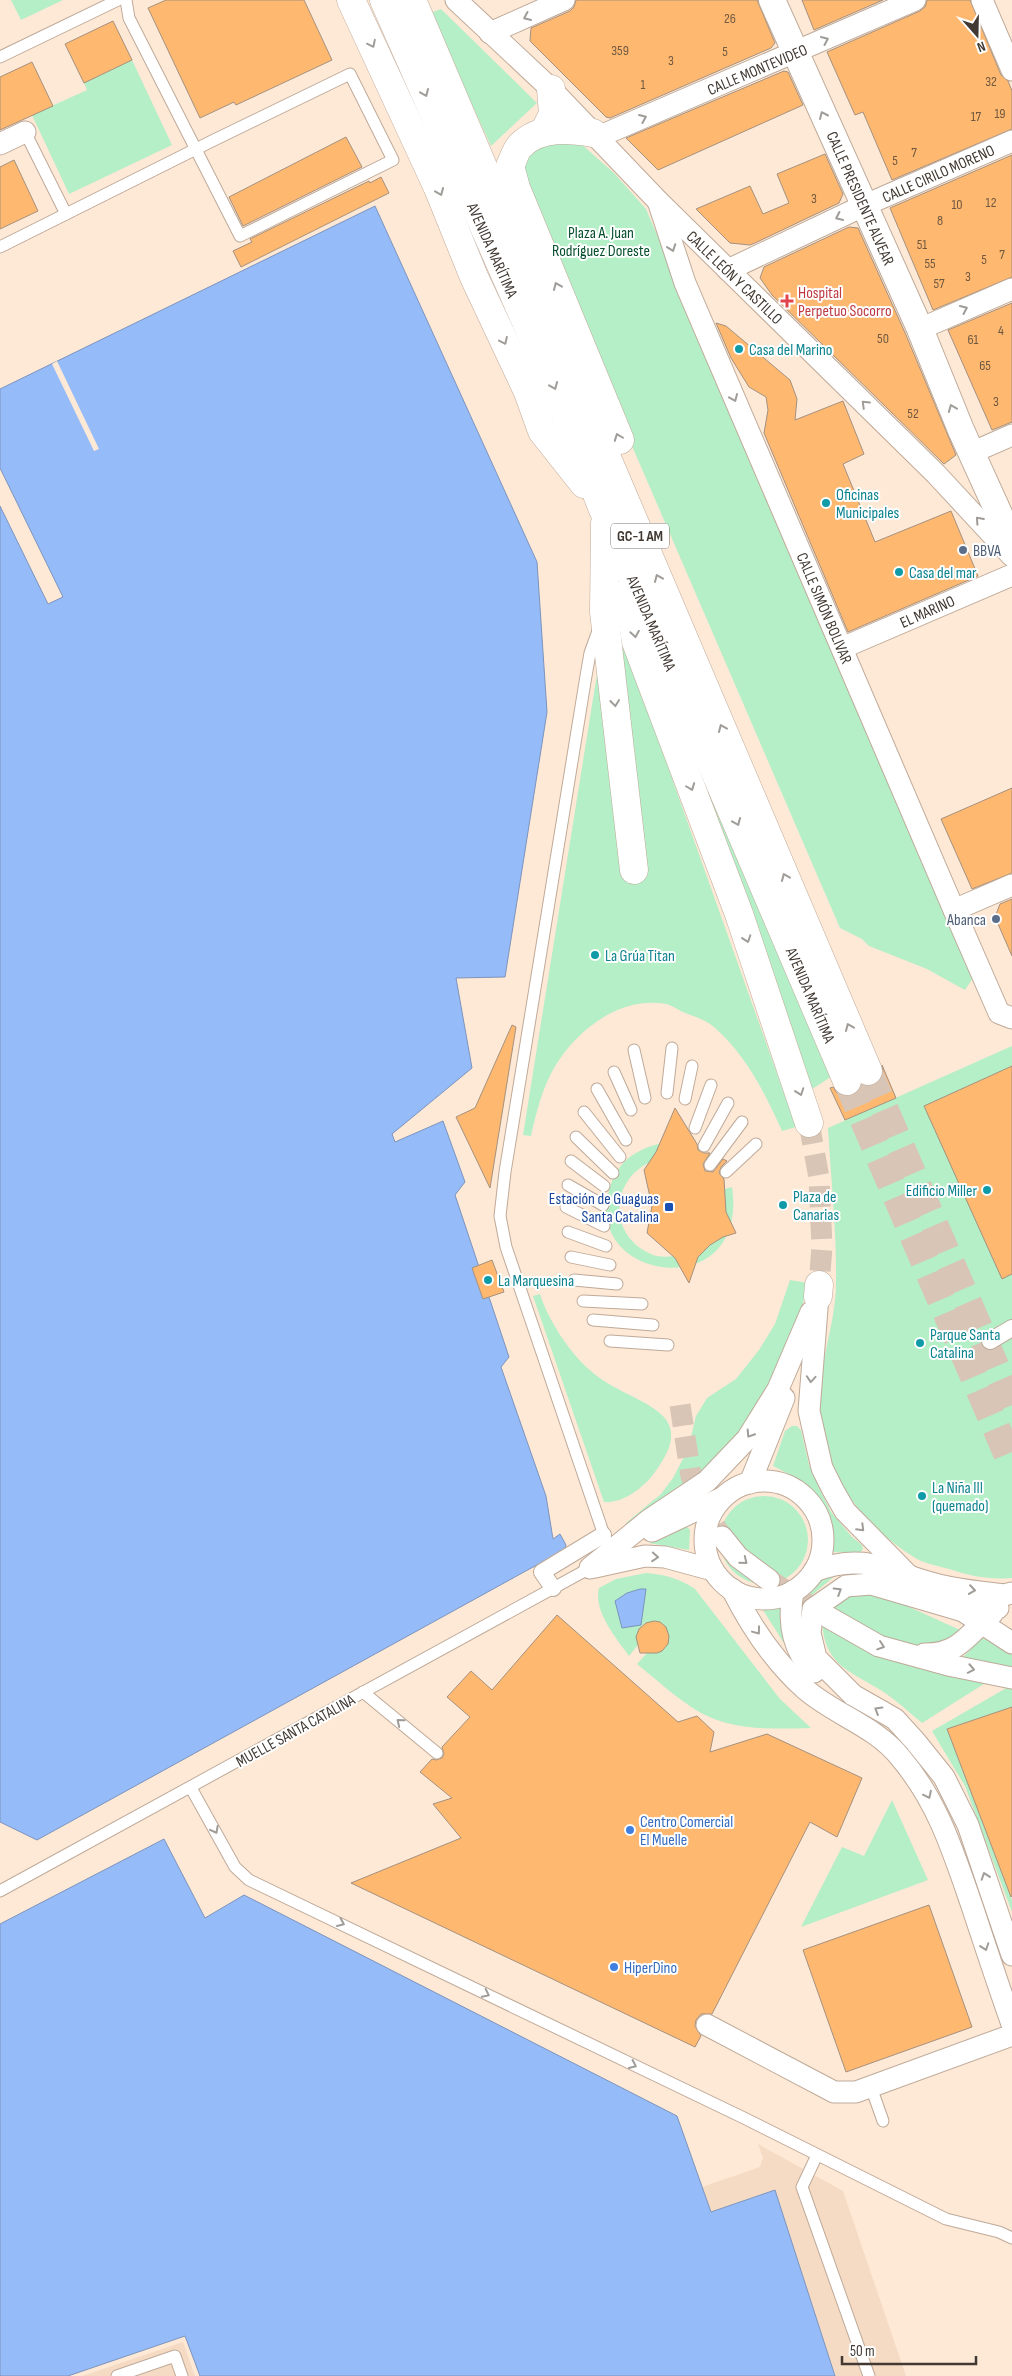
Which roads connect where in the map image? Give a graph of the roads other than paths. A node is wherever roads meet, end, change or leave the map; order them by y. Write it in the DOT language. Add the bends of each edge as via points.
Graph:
graph roads {
  1 [pos="118,0"];
  2 [pos="126,0"];
  3 [pos="351,0"];
  4 [pos="384,0"];
  5 [pos="412,0"];
  6 [pos="456,0"];
  7 [pos="564,0"];
  8 [pos="772,0"];
  9 [pos="915,0"];
  10 [pos="982,0"];
  11 [pos="490,33"];
  12 [pos="796,52"];
  13 [pos="0,57"];
  14 [pos="1012,70"];
  15 [pos="551,88"];
  16 [pos="25,132"];
  17 [pos="544,132"];
  18 [pos="596,135"];
  19 [pos="1012,141"];
  20 [pos="0,144"];
  21 [pos="196,149"];
  22 [pos="658,201"];
  23 [pos="863,206"];
  24 [pos="66,214"];
  25 [pos="0,247"];
  26 [pos="728,270"];
  27 [pos="1012,289"];
  28 [pos="920,329"];
  29 [pos="1012,435"];
  30 [pos="971,453"];
  31 [pos="604,511"];
  32 [pos="1012,542"];
  33 [pos="634,552"];
  34 [pos="1012,556"];
  35 [pos="1012,575"];
  36 [pos="604,612"];
  37 [pos="842,648"];
  38 [pos="634,870"];
  39 [pos="1012,885"];
  40 [pos="954,910"];
  41 [pos="1005,1015"];
  42 [pos="672,1048"];
  43 [pos="634,1050"];
  44 [pos="692,1066"];
  45 [pos="614,1072"];
  46 [pos="857,1076"];
  47 [pos="711,1085"];
  48 [pos="597,1089"];
  49 [pos="667,1093"];
  50 [pos="645,1098"];
  51 [pos="685,1099"];
  52 [pos="728,1103"];
  53 [pos="631,1110"];
  54 [pos="584,1112"];
  55 [pos="742,1122"];
  56 [pos="809,1123"];
  57 [pos="695,1128"];
  58 [pos="576,1137"];
  59 [pos="626,1140"];
  60 [pos="756,1144"];
  61 [pos="704,1146"];
  62 [pos="620,1157"];
  63 [pos="571,1160"];
  64 [pos="710,1165"];
  65 [pos="726,1172"];
  66 [pos="613,1173"];
  67 [pos="568,1185"];
  68 [pos="604,1186"];
  69 [pos="603,1206"];
  70 [pos="566,1207"];
  71 [pos="604,1226"];
  72 [pos="568,1232"];
  73 [pos="606,1246"];
  74 [pos="571,1257"];
  75 [pos="610,1265"];
  76 [pos="574,1280"];
  77 [pos="617,1284"];
  78 [pos="818,1290"];
  79 [pos="583,1302"];
  80 [pos="642,1304"];
  81 [pos="593,1320"];
  82 [pos="653,1325"];
  83 [pos="1012,1328"];
  84 [pos="610,1341"];
  85 [pos="990,1341"];
  86 [pos="668,1345"];
  87 [pos="750,1483"];
  88 [pos="722,1498"];
  89 [pos="722,1537"];
  90 [pos="607,1544"];
  91 [pos="590,1568"];
  92 [pos="713,1570"];
  93 [pos="814,1571"];
  94 [pos="908,1575"];
  95 [pos="769,1580"];
  96 [pos="553,1588"];
  97 [pos="732,1589"];
  98 [pos="793,1591"];
  99 [pos="1007,1600"];
  100 [pos="963,1611"];
  101 [pos="828,1617"];
  102 [pos="982,1622"];
  103 [pos="1012,1642"];
  104 [pos="907,1653"];
  105 [pos="1012,1678"];
  106 [pos="363,1692"];
  107 [pos="853,1695"];
  108 [pos="437,1753"];
  109 [pos="191,1788"];
  110 [pos="0,1891"];
  111 [pos="1012,1955"];
  112 [pos="1012,2024"];
  113 [pos="706,2025"];
  114 [pos="1012,2035"];
  115 [pos="870,2087"];
  116 [pos="884,2121"];
  117 [pos="816,2155"];
  118 [pos="1012,2238"];
  119 [pos="117,2376"];
  120 [pos="182,2376"];
  121 [pos="869,2376"];
  1 -- 13 [label="lane"];
  2 -- 21 [label="lane" via="129,18"];
  3 -- 31 [label="highway, one-way" via="438,188 542,431"];
  4 -- 31 [label="highway, AVENIDA MARÍTIMA / GC-1 AM, one-way" via="553,383"];
  5 -- 33 [label="highway, AVENIDA MARÍTIMA / GC-1 AM"];
  6 -- 11 [label="street, CALLE LEÓN Y CASTILLO"];
  7 -- 11 [label="street, one-way"];
  8 -- 12 [label="street, CALLE PRESIDENTE ALVEAR"];
  12 -- 9 [label="street, CALLE MONTEVIDEO, one-way"];
  10 -- 14 [label="street"];
  11 -- 15 [label="street, CALLE LEÓN Y CASTILLO"];
  18 -- 12 [label="street, CALLE MONTEVIDEO, one-way"];
  23 -- 12 [label="street, CALLE PRESIDENTE ALVEAR, one-way"];
  15 -- 17 [label="highway" via="553,114"];
  15 -- 18 [label="street, CALLE LEÓN Y CASTILLO"];
  16 -- 20 [label="street"];
  16 -- 24 [label="lane"];
  17 -- 18 [label="highway" via="571,129"];
  33 -- 17 [label="highway, one-way" via="622,447 516,188 510,166 521,145"];
  18 -- 22 [label="street, CALLE LEÓN Y CASTILLO"];
  19 -- 23 [label="street, CALLE CIRILO MORENO"];
  21 -- 21 [label="lane" via="350,74 393,160 240,236"];
  21 -- 24 [label="lane"];
  22 -- 26 [label="street, CALLE LEÓN Y CASTILLO"];
  22 -- 37 [label="street, CALLE SIMÓN BOLIVAR, one-way" via="685,283"];
  23 -- 26 [label="street, CALLE CIRILO MORENO, one-way"];
  23 -- 28 [label="street, CALLE PRESIDENTE ALVEAR"];
  24 -- 25 [label="lane"];
  34 -- 26 [label="street, CALLE LEÓN Y CASTILLO, one-way" via="936,474"];
  28 -- 27 [label="street, one-way"];
  30 -- 28 [label="street, CALLE PRESIDENTE ALVEAR, one-way"];
  29 -- 30 [label="street"];
  30 -- 32 [label="street"];
  31 -- 33 [label="highway, AVENIDA MARÍTIMA / GC-1 AM"];
  31 -- 36 [label="highway"];
  33 -- 46 [label="highway, AVENIDA MARÍTIMA / GC-1 AM"];
  33 -- 56 [label="highway, one-way" via="636,642 739,914"];
  35 -- 37 [label="street, EL MARINO"];
  36 -- 38 [label="highway, one-way"];
  36 -- 90 [label="lane" via="590,653 500,1216 506,1248"];
  37 -- 40 [label="street, CALLE SIMÓN BOLIVAR"];
  39 -- 40 [label="street"];
  40 -- 41 [label="street, CALLE SIMÓN BOLIVAR"];
  42 -- 49 [label="lane"];
  43 -- 50 [label="lane"];
  44 -- 51 [label="lane"];
  45 -- 53 [label="lane"];
  47 -- 57 [label="lane"];
  48 -- 59 [label="lane"];
  52 -- 61 [label="lane"];
  54 -- 62 [label="lane"];
  55 -- 64 [label="lane"];
  58 -- 66 [label="lane"];
  60 -- 65 [label="lane"];
  63 -- 68 [label="lane"];
  67 -- 69 [label="lane"];
  70 -- 71 [label="lane"];
  72 -- 73 [label="lane"];
  74 -- 75 [label="lane"];
  76 -- 77 [label="lane"];
  78 -- 87 [label="street" via="788,1388"];
  78 -- 90 [label="street, one-way" via="778,1389 747,1439 706,1481"];
  78 -- 94 [label="street, one-way" via="809,1411 822,1468 845,1511"];
  79 -- 80 [label="lane"];
  81 -- 82 [label="lane"];
  83 -- 85 [label="street"];
  84 -- 86 [label="lane"];
  87 -- 88 [label="street"];
  87 -- 93 [label="street" via="784,1484 800,1492 812,1505 820,1520 823,1537 821,1555"];
  88 -- 91 [label="street" via="652,1531"];
  88 -- 92 [label="street" via="711,1514 705,1533 706,1552"];
  89 -- 95 [label="street, one-way" via="738,1557"];
  90 -- 91 [label="street"];
  90 -- 96 [label="street" via="542,1572"];
  91 -- 92 [label="street, one-way" via="645,1556 665,1557"];
  91 -- 96 [label="lane, MUELLE SANTA CATALINA"];
  92 -- 97 [label="street"];
  93 -- 94 [label="street" via="835,1563 870,1563"];
  93 -- 98 [label="street"];
  94 -- 99 [label="street, one-way" via="943,1586 1004,1595"];
  94 -- 100 [label="street"];
  96 -- 106 [label="lane, MUELLE SANTA CATALINA"];
  97 -- 98 [label="street" via="746,1596 762,1598 778,1597"];
  97 -- 112 [label="street, one-way" via="745,1616 806,1690 888,1744 924,1787 948,1836"];
  98 -- 107 [label="street" via="790,1627 808,1666 824,1682"];
  99 -- 100 [label="street" via="981,1611"];
  99 -- 102 [label="street"];
  100 -- 102 [label="street"];
  107 -- 100 [label="street, one-way" via="816,1658 810,1633 813,1609 824,1600 846,1586 871,1584"];
  101 -- 104 [label="street, one-way" via="880,1646"];
  102 -- 103 [label="street"];
  102 -- 104 [label="street" via="967,1639 951,1650 938,1654"];
  104 -- 105 [label="street, one-way"];
  108 -- 106 [label="lane, one-way"];
  106 -- 109 [label="lane, MUELLE SANTA CATALINA"];
  111 -- 107 [label="street, one-way" via="968,1825 944,1777 894,1719"];
  109 -- 110 [label="lane, MUELLE SANTA CATALINA"];
  109 -- 117 [label="lane, one-way" via="235,1868 250,1880"];
  113 -- 115 [label="street" via="834,2092 856,2092"];
  114 -- 115 [label="street"];
  115 -- 116 [label="lane"];
  117 -- 118 [label="lane" via="946,2219"];
  117 -- 121 [label="lane" via="802,2187"];
  119 -- 120 [label="lane" via="175,2356"];
}
